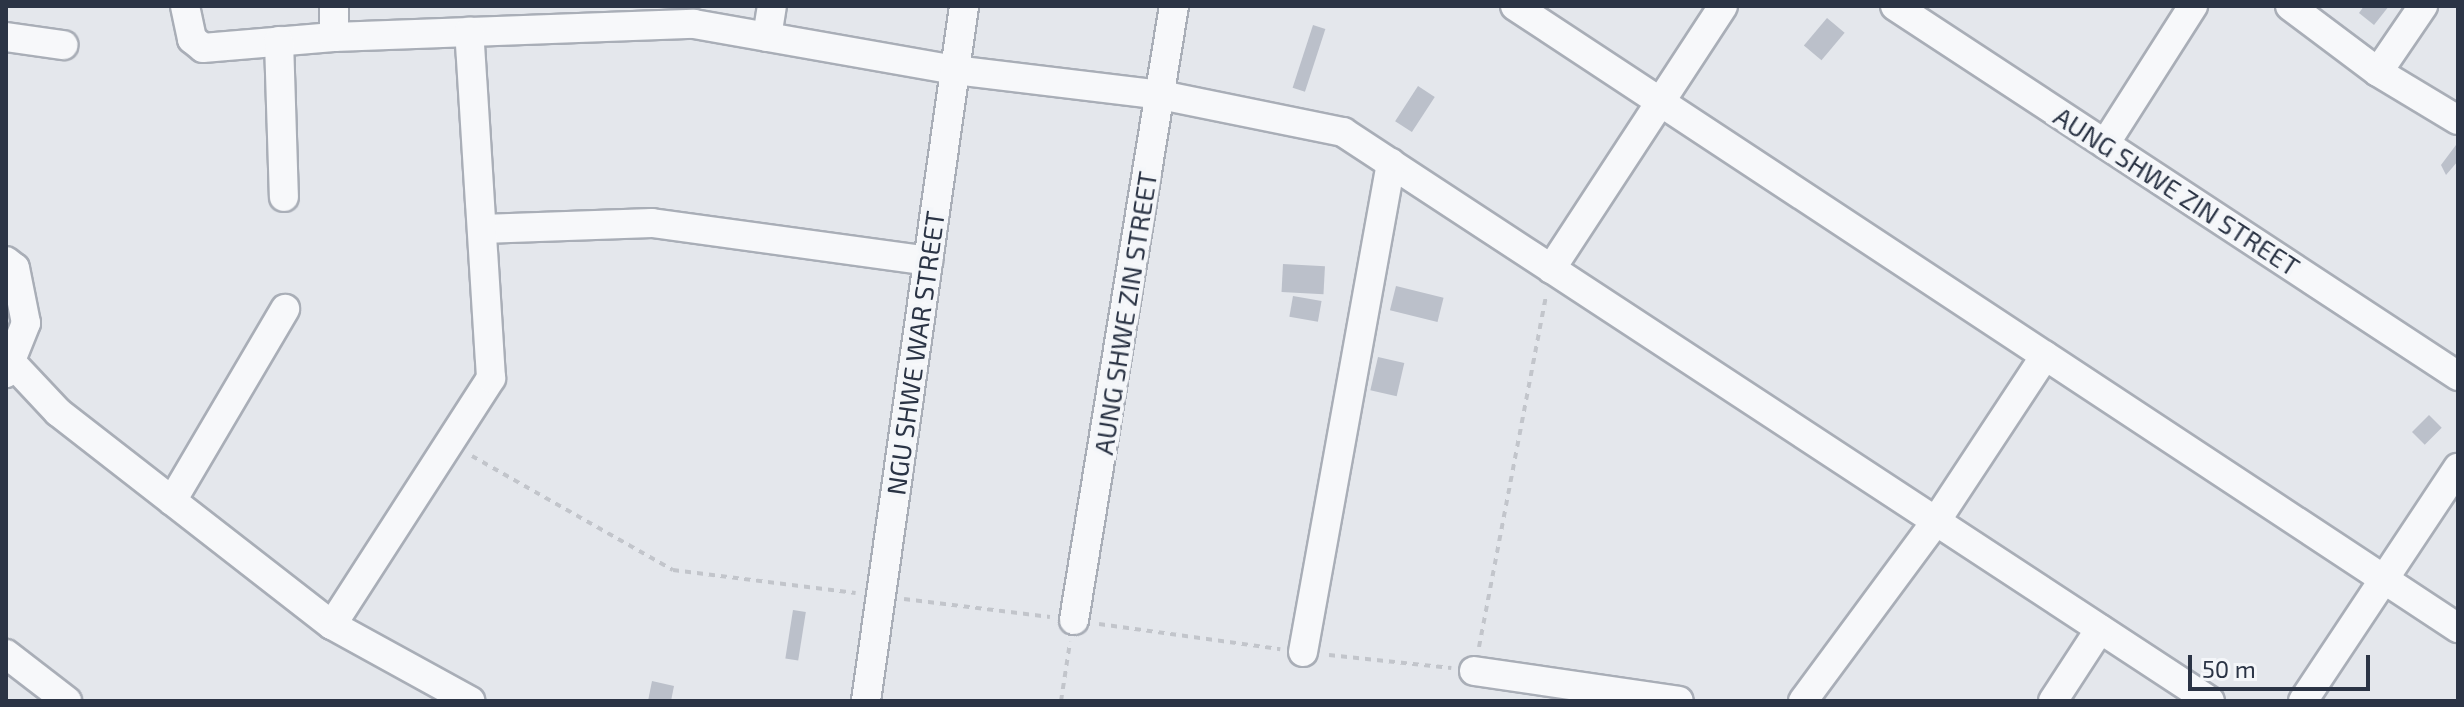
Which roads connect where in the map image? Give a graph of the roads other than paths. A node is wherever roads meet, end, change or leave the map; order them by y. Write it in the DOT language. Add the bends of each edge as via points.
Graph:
graph roads {
  1 [pos="185,6"];
  2 [pos="334,6"];
  3 [pos="772,6"];
  4 [pos="964,6"];
  5 [pos="1174,6"];
  6 [pos="1515,6"];
  7 [pos="1723,6"];
  8 [pos="1895,6"];
  9 [pos="2193,6"];
  10 [pos="2290,6"];
  11 [pos="2423,6"];
  12 [pos="469,32"];
  13 [pos="6,37"];
  14 [pos="334,37"];
  15 [pos="767,37"];
  16 [pos="279,41"];
  17 [pos="63,45"];
  18 [pos="955,70"];
  19 [pos="2378,72"];
  20 [pos="1161,95"];
  21 [pos="1660,102"];
  22 [pos="2458,120"];
  23 [pos="2105,144"];
  24 [pos="1391,163"];
  25 [pos="284,197"];
  26 [pos="482,229"];
  27 [pos="6,261"];
  28 [pos="928,261"];
  29 [pos="1551,269"];
  30 [pos="285,309"];
  31 [pos="2045,356"];
  32 [pos="10,368"];
  33 [pos="2458,376"];
  34 [pos="2458,468"];
  35 [pos="172,501"];
  36 [pos="1936,521"];
  37 [pos="2384,579"];
  38 [pos="1074,620"];
  39 [pos="332,625"];
  40 [pos="2458,628"];
  41 [pos="2100,629"];
  42 [pos="1303,652"];
  43 [pos="6,654"];
  44 [pos="1474,671"];
  45 [pos="67,701"];
  46 [pos="470,701"];
  47 [pos="866,701"];
  48 [pos="1679,701"];
  49 [pos="1803,701"];
  50 [pos="2053,701"];
  51 [pos="2210,701"];
  52 [pos="2303,701"];
  1 -- 16 [label="street" via="192,39 203,48"];
  2 -- 14 [label="street"];
  3 -- 15 [label="street"];
  4 -- 18 [label="street, NGU SHWE WAR STREET"];
  5 -- 20 [label="street, AUNG SHWE ZIN STREET"];
  6 -- 21 [label="street"];
  7 -- 21 [label="street"];
  8 -- 23 [label="street, AUNG SHWE ZIN STREET"];
  9 -- 23 [label="street"];
  10 -- 19 [label="street"];
  11 -- 19 [label="street"];
  12 -- 14 [label="street"];
  12 -- 15 [label="street" via="694,24"];
  12 -- 26 [label="street"];
  13 -- 17 [label="street"];
  14 -- 16 [label="street"];
  15 -- 18 [label="street"];
  16 -- 25 [label="street"];
  18 -- 20 [label="street"];
  18 -- 28 [label="street, NGU SHWE WAR STREET"];
  19 -- 22 [label="street"];
  20 -- 24 [label="street" via="1343,132"];
  20 -- 38 [label="street, AUNG SHWE ZIN STREET"];
  21 -- 29 [label="street"];
  21 -- 31 [label="street"];
  23 -- 33 [label="street, AUNG SHWE ZIN STREET"];
  24 -- 29 [label="street"];
  24 -- 42 [label="street"];
  26 -- 28 [label="street" via="652,223"];
  26 -- 39 [label="street" via="491,378"];
  27 -- 32 [label="street" via="15,268 26,323"];
  28 -- 47 [label="street, NGU SHWE WAR STREET"];
  29 -- 36 [label="street"];
  30 -- 35 [label="street"];
  31 -- 36 [label="street"];
  31 -- 37 [label="street"];
  32 -- 35 [label="street"];
  34 -- 37 [label="street"];
  35 -- 39 [label="street"];
  36 -- 41 [label="street"];
  36 -- 49 [label="street"];
  37 -- 40 [label="street"];
  37 -- 52 [label="street"];
  39 -- 46 [label="street"];
  41 -- 50 [label="street"];
  41 -- 51 [label="street"];
  43 -- 45 [label="street"];
  44 -- 48 [label="street"];
}
